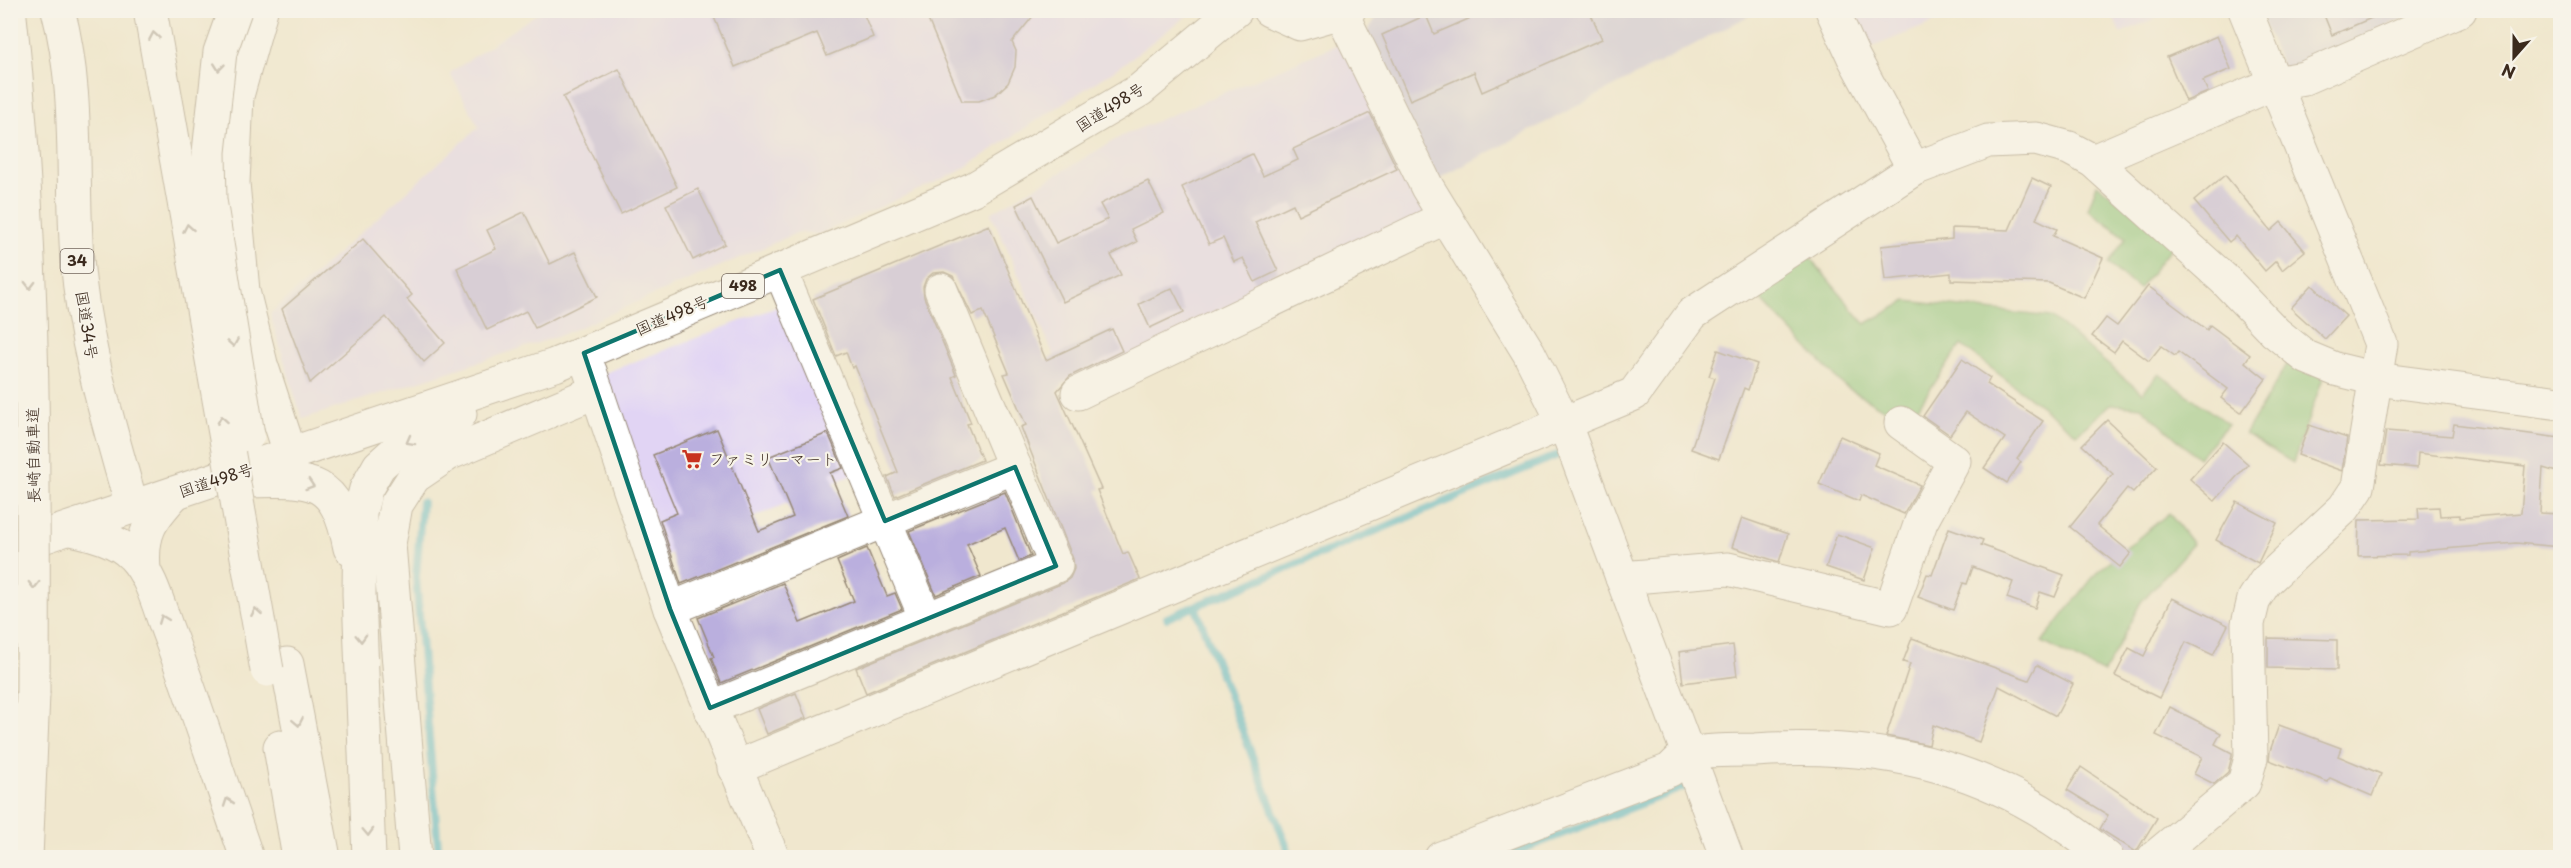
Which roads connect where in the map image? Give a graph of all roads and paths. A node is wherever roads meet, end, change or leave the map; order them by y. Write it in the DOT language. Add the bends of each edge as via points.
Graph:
graph roads {
  1 [pos="58,10"];
  2 [pos="150,10"];
  3 [pos="235,10"];
  4 [pos="261,10"];
  5 [pos="1236,10"];
  6 [pos="1269,10"];
  7 [pos="1832,10"];
  8 [pos="2245,10"];
  9 [pos="2460,10"];
  10 [pos="1345,12"];
  11 [pos="10,17"];
  12 [pos="2275,83"];
  13 [pos="2093,161"];
  14 [pos="1914,169"];
  15 [pos="1446,217"];
  16 [pos="780,270"];
  17 [pos="941,290"];
  18 [pos="569,359"];
  19 [pos="2376,379"];
  20 [pos="597,391"];
  21 [pos="1078,393"];
  22 [pos="2560,404"];
  23 [pos="1901,423"];
  24 [pos="1565,425"];
  25 [pos="291,456"];
  26 [pos="1015,467"];
  27 [pos="211,482"];
  28 [pos="175,493"];
  29 [pos="132,507"];
  30 [pos="885,521"];
  31 [pos="71,529"];
  32 [pos="10,548"];
  33 [pos="144,570"];
  34 [pos="1622,578"];
  35 [pos="359,594"];
  36 [pos="670,609"];
  37 [pos="926,619"];
  38 [pos="277,667"];
  39 [pos="33,694"];
  40 [pos="710,708"];
  41 [pos="734,768"];
  42 [pos="1695,773"];
  43 [pos="26,858"];
  44 [pos="35,858"];
  45 [pos="247,858"];
  46 [pos="299,858"];
  47 [pos="324,858"];
  48 [pos="369,858"];
  49 [pos="415,858"];
  50 [pos="773,858"];
  51 [pos="1441,858"];
  52 [pos="1727,858"];
  53 [pos="2107,858"];
  54 [pos="2154,858"];
  1 -- 29 [label="main road, 国道34号 / 34" via="73,100 77,257 84,320 95,377"];
  38 -- 2 [label="main road, one-way, bridge"];
  3 -- 38 [label="main road, one-way, bridge" via="220,52 209,152 210,200"];
  4 -- 25 [label="main road" via="237,96 233,183 243,291 261,364"];
  5 -- 16 [label="main road, 国道498号 / 498" via="1140,90 974,189"];
  6 -- 10 [label="main road" via="1299,24"];
  7 -- 14 [label="main road"];
  8 -- 12 [label="main road"];
  9 -- 12 [label="main road" via="2304,78"];
  10 -- 15 [label="main road" via="1427,187"];
  11 -- 39 [label="main road, 長崎自動車道, one-way, bridge" via="29,270 34,472"];
  12 -- 13 [label="main road"];
  12 -- 19 [label="main road" via="2381,344"];
  13 -- 14 [label="main road" via="2069,148 2036,139 1988,141"];
  13 -- 19 [label="main road" via="2306,357"];
  14 -- 24 [label="main road" via="1692,314 1634,394"];
  15 -- 21 [label="main road"];
  15 -- 24 [label="main road" via="1529,353"];
  16 -- 18 [label="main road, 国道498号 / 498"];
  16 -- 30 [label="main road"];
  17 -- 26 [label="main road"];
  18 -- 20 [label="main road"];
  18 -- 25 [label="main road, 国道498号 / 498"];
  18 -- 35 [label="main road, one-way" via="399,448 379,466 366,489 360,512"];
  19 -- 22 [label="main road"];
  19 -- 54 [label="main road" via="2358,487 2344,508 2265,582 2254,599 2248,624 2251,758 2244,783"];
  20 -- 36 [label="main road"];
  20 -- 49 [label="main road" via="448,454 414,477 396,505 389,544"];
  23 -- 34 [label="main road" via="1954,461 1921,522 1891,608 1728,569"];
  24 -- 34 [label="main road"];
  24 -- 41 [label="main road"];
  25 -- 27 [label="main road, 国道498号 / 498"];
  26 -- 30 [label="main road"];
  26 -- 37 [label="main road" via="1056,566"];
  27 -- 28 [label="main road, 国道498号 / 498"];
  27 -- 35 [label="main road, one-way" via="292,480 326,491 343,516"];
  28 -- 29 [label="main road, 国道498号 / 498"];
  28 -- 33 [label="main road" via="146,530"];
  29 -- 31 [label="main road"];
  30 -- 36 [label="main road"];
  30 -- 37 [label="main road"];
  31 -- 32 [label="main road"];
  31 -- 33 [label="main road" via="116,544"];
  45 -- 33 [label="main road, one-way"];
  34 -- 42 [label="main road"];
  35 -- 48 [label="main road, one-way"];
  36 -- 40 [label="main road"];
  37 -- 40 [label="main road"];
  38 -- 46 [label="main road"];
  38 -- 47 [label="main road, one-way"];
  39 -- 43 [label="main road, 長崎自動車道"];
  39 -- 44 [label="main road"];
  40 -- 41 [label="main road"];
  41 -- 50 [label="main road"];
  42 -- 51 [label="main road" via="1670,770"];
  42 -- 52 [label="main road"];
  42 -- 53 [label="main road" via="1789,747 1859,749 1919,760 1975,777 2027,801 2074,830"];
}
